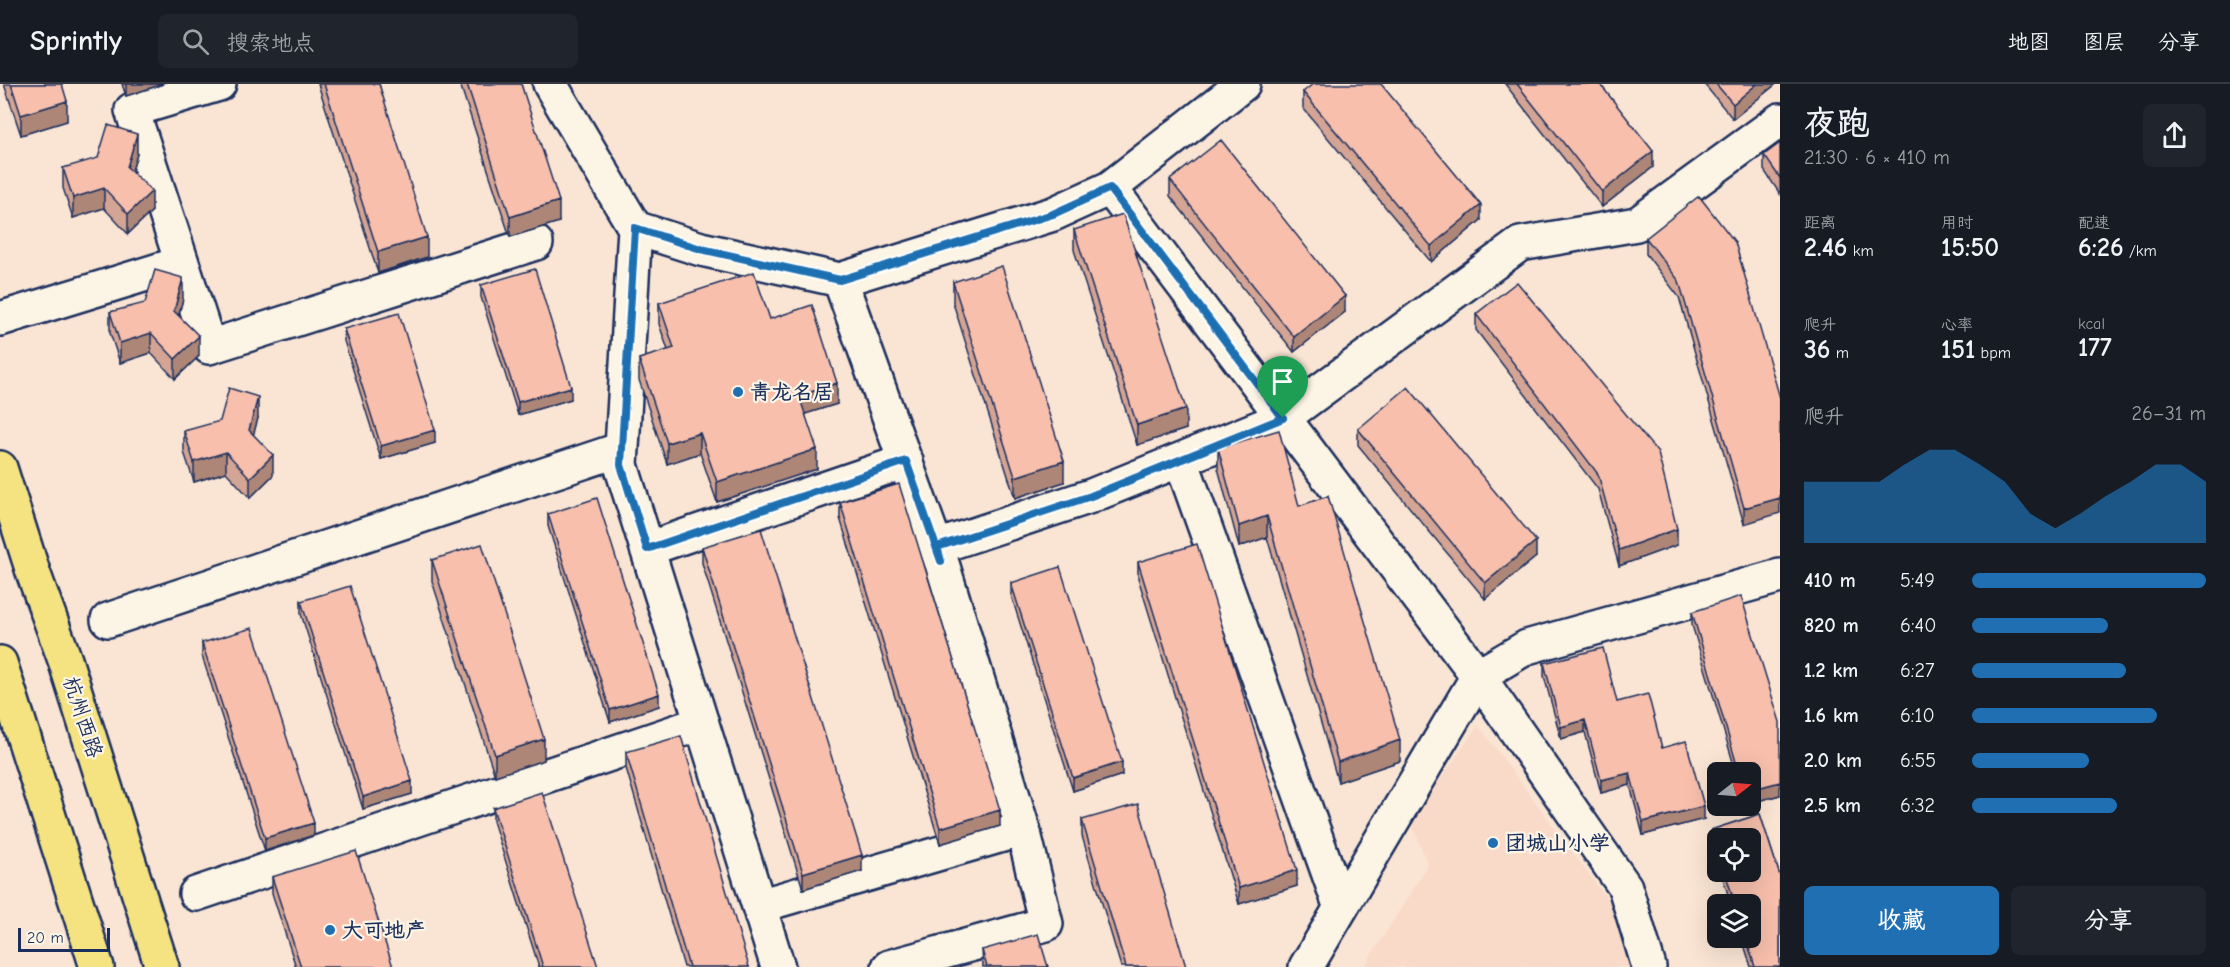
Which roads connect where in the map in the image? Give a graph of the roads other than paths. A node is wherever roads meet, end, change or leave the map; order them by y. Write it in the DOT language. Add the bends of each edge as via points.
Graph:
graph roads {
  1 [pos="219,84"];
  2 [pos="550,84"];
  3 [pos="1244,84"];
  4 [pos="1780,120"];
  5 [pos="1110,188"];
  6 [pos="635,228"];
  7 [pos="536,243"];
  8 [pos="182,263"];
  9 [pos="840,280"];
  10 [pos="0,319"];
  11 [pos="1283,418"];
  12 [pos="622,449"];
  13 [pos="1180,460"];
  14 [pos="906,461"];
  15 [pos="0,468"];
  16 [pos="647,549"];
  17 [pos="941,561"];
  18 [pos="1780,576"];
  19 [pos="108,620"];
  20 [pos="2,674"];
  21 [pos="1478,676"];
  22 [pos="702,723"];
  23 [pos="1023,828"];
  24 [pos="196,894"];
  25 [pos="759,906"];
  26 [pos="1341,908"];
  27 [pos="98,967"];
  28 [pos="162,967"];
  29 [pos="778,967"];
  30 [pos="889,967"];
  31 [pos="1306,967"];
  32 [pos="1649,967"];
  1 -- 8 [label="street" via="132,110"];
  2 -- 6 [label="street"];
  3 -- 5 [label="street"];
  4 -- 11 [label="street" via="1637,224 1520,244"];
  5 -- 9 [label="street" via="1053,214"];
  5 -- 11 [label="street"];
  6 -- 9 [label="street" via="701,249"];
  6 -- 12 [label="street"];
  7 -- 8 [label="street" via="209,347"];
  8 -- 10 [label="street"];
  9 -- 14 [label="street"];
  11 -- 13 [label="street"];
  11 -- 21 [label="street"];
  12 -- 16 [label="street" via="621,465"];
  12 -- 19 [label="street"];
  13 -- 17 [label="street" via="1091,496 937,547"];
  13 -- 26 [label="street"];
  14 -- 16 [label="street"];
  14 -- 17 [label="street"];
  15 -- 28 [label="main road, 杭州西路"];
  16 -- 22 [label="street"];
  17 -- 23 [label="street"];
  18 -- 21 [label="street" via="1527,647"];
  20 -- 27 [label="main road"];
  21 -- 26 [label="street"];
  21 -- 32 [label="street" via="1625,887"];
  22 -- 24 [label="street"];
  22 -- 25 [label="street"];
  23 -- 25 [label="street"];
  23 -- 30 [label="street" via="1046,924"];
  25 -- 29 [label="street"];
  26 -- 31 [label="street"];
}
